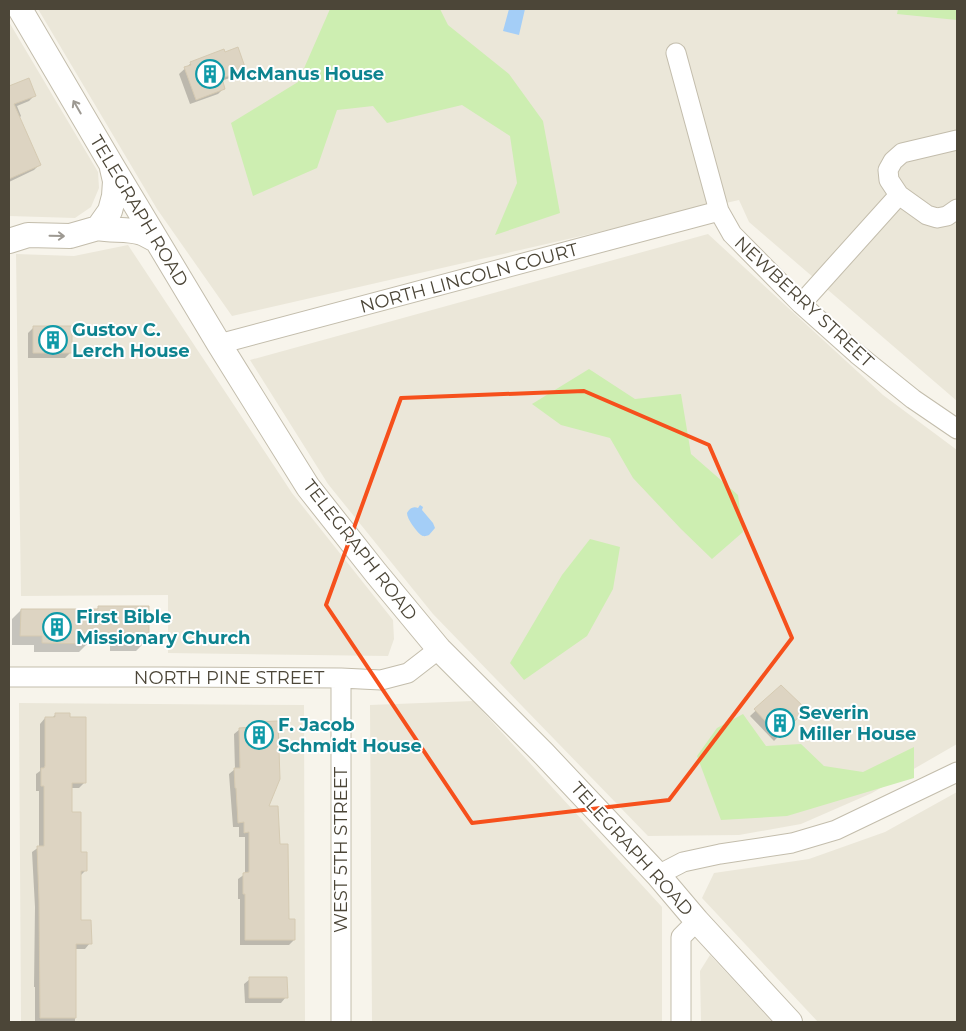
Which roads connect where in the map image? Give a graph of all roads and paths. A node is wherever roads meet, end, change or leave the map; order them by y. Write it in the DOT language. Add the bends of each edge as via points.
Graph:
graph roads {
  1 [pos="20,9"];
  2 [pos="676,53"];
  3 [pos="957,140"];
  4 [pos="111,164"];
  5 [pos="899,194"];
  6 [pos="957,210"];
  7 [pos="719,211"];
  8 [pos="98,228"];
  9 [pos="9,240"];
  10 [pos="156,240"];
  11 [pos="801,304"];
  12 [pos="219,344"];
  13 [pos="957,430"];
  14 [pos="439,649"];
  15 [pos="9,677"];
  16 [pos="341,678"];
  17 [pos="957,772"];
  18 [pos="658,875"];
  19 [pos="697,921"];
  20 [pos="341,1022"];
  21 [pos="682,1022"];
  22 [pos="790,1022"];
  4 -- 1 [label="street, TELEGRAPH ROAD, one-way"];
  2 -- 7 [label="street, NEWBERRY STREET"];
  3 -- 5 [label="street" via="902,153 893,161 888,170 889,180"];
  4 -- 8 [label="street" via="114,196 110,211"];
  4 -- 10 [label="street, TELEGRAPH ROAD"];
  5 -- 6 [label="street" via="927,215 937,218"];
  5 -- 11 [label="street"];
  7 -- 11 [label="street, NEWBERRY STREET" via="732,234"];
  7 -- 12 [label="street, NORTH LINCOLN COURT"];
  9 -- 8 [label="street, one-way" via="28,235 70,236"];
  8 -- 10 [label="street" via="127,230"];
  10 -- 12 [label="street, TELEGRAPH ROAD"];
  11 -- 13 [label="street, NEWBERRY STREET" via="857,354"];
  12 -- 14 [label="street, TELEGRAPH ROAD" via="308,487"];
  14 -- 16 [label="street, NORTH PINE STREET" via="408,673 381,680"];
  14 -- 18 [label="street, TELEGRAPH ROAD"];
  15 -- 16 [label="street, NORTH PINE STREET"];
  16 -- 20 [label="street, WEST 5TH STREET"];
  17 -- 18 [label="street" via="836,830 792,843 683,862"];
  18 -- 19 [label="street, TELEGRAPH ROAD"];
  19 -- 21 [label="street" via="681,937"];
  19 -- 22 [label="street, TELEGRAPH ROAD"];
}
